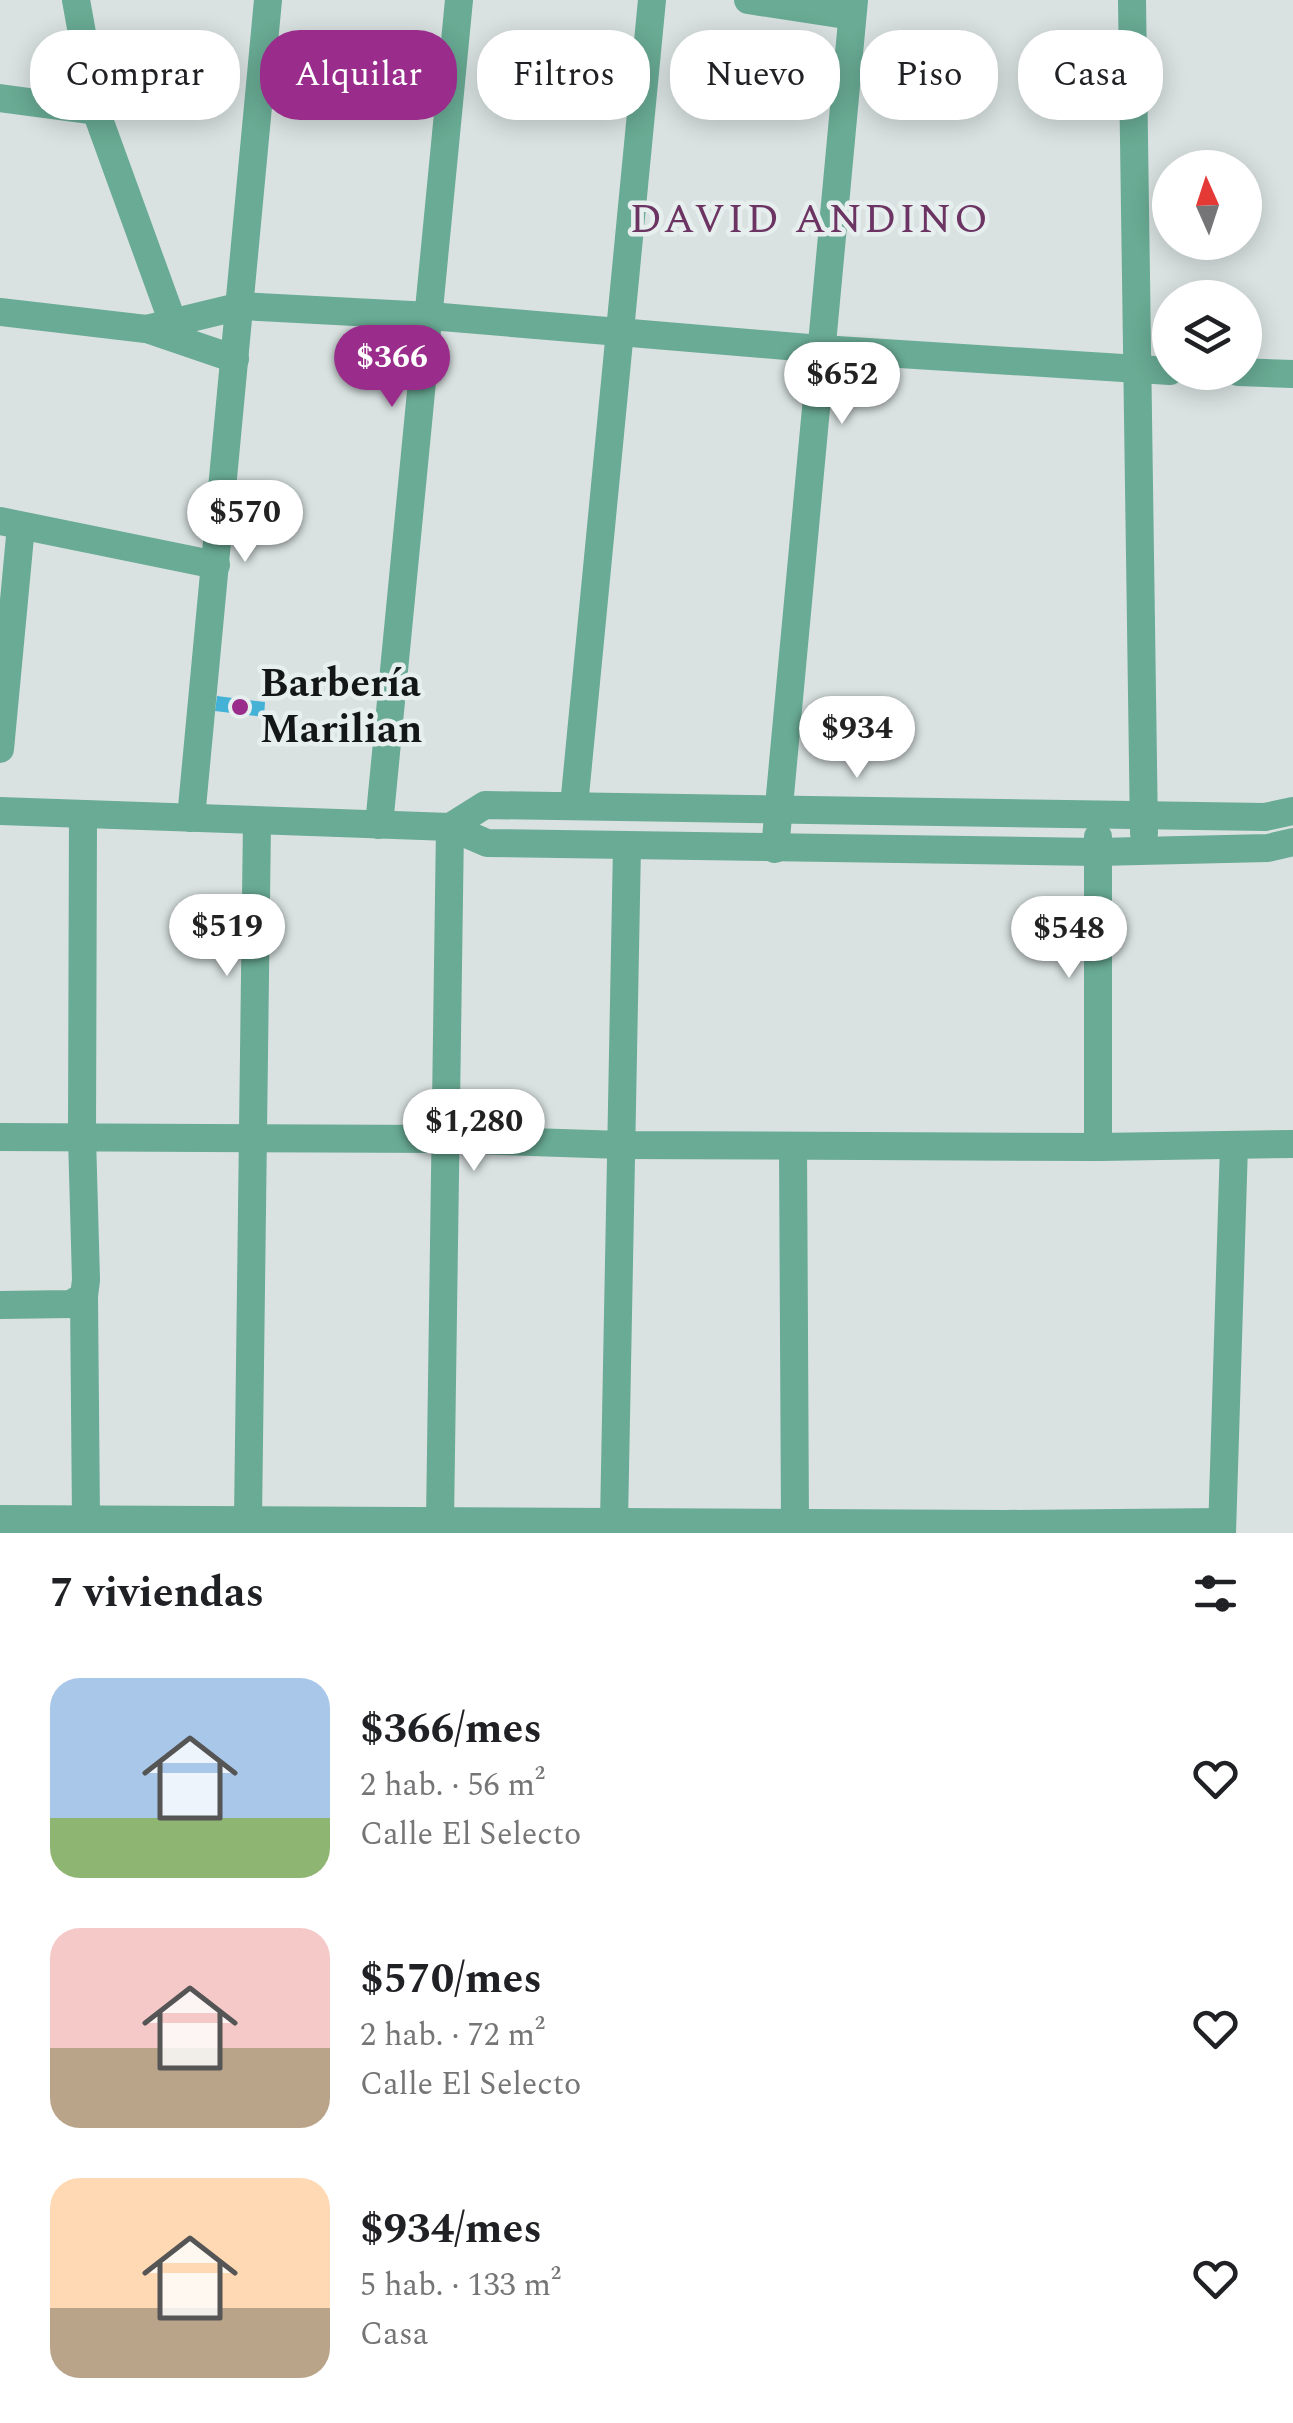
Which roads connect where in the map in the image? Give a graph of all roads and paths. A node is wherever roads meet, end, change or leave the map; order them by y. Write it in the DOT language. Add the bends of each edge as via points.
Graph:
graph roads {
  1 [pos="76,0"];
  2 [pos="268,0"];
  3 [pos="459,0"];
  4 [pos="652,0"];
  5 [pos="748,0"];
  6 [pos="1132,0"];
  7 [pos="853,8"];
  8 [pos="81,30"];
  9 [pos="0,98"];
  10 [pos="30,102"];
  11 [pos="99,120"];
  12 [pos="241,306"];
  13 [pos="0,312"];
  14 [pos="430,316"];
  15 [pos="159,326"];
  16 [pos="622,332"];
  17 [pos="821,348"];
  18 [pos="236,359"];
  19 [pos="1138,370"];
  20 [pos="1152,370"];
  21 [pos="1262,373"];
  22 [pos="1293,374"];
  23 [pos="10,524"];
  24 [pos="216,565"];
  25 [pos="0,749"];
  26 [pos="574,806"];
  27 [pos="777,808"];
  28 [pos="0,811"];
  29 [pos="1293,811"];
  30 [pos="84,814"];
  31 [pos="1098,815"];
  32 [pos="1144,816"];
  33 [pos="191,818"];
  34 [pos="257,820"];
  35 [pos="379,825"];
  36 [pos="450,827"];
  37 [pos="1293,842"];
  38 [pos="628,846"];
  39 [pos="775,849"];
  40 [pos="1144,850"];
  41 [pos="1098,852"];
  42 [pos="0,1137"];
  43 [pos="82,1137"];
  44 [pos="255,1138"];
  45 [pos="446,1138"];
  46 [pos="1293,1144"];
  47 [pos="622,1145"];
  48 [pos="1234,1145"];
  49 [pos="793,1146"];
  50 [pos="1098,1148"];
  51 [pos="84,1296"];
  52 [pos="0,1305"];
  53 [pos="0,1519"];
  54 [pos="248,1520"];
  55 [pos="614,1522"];
  56 [pos="795,1523"];
  57 [pos="104,1524"];
  58 [pos="442,1527"];
  59 [pos="489,1527"];
  60 [pos="1222,1527"];
  1 -- 8 [label="street"];
  2 -- 12 [label="street"];
  3 -- 14 [label="street"];
  4 -- 16 [label="street"];
  5 -- 7 [label="street"];
  6 -- 19 [label="street"];
  7 -- 17 [label="street"];
  9 -- 10 [label="street"];
  11 -- 15 [label="street"];
  12 -- 14 [label="street"];
  12 -- 15 [label="street"];
  12 -- 18 [label="street"];
  13 -- 15 [label="street"];
  14 -- 16 [label="street"];
  14 -- 35 [label="street"];
  15 -- 18 [label="street"];
  16 -- 17 [label="street"];
  16 -- 26 [label="street"];
  17 -- 19 [label="street"];
  17 -- 27 [label="street"];
  18 -- 24 [label="street"];
  19 -- 20 [label="street"];
  19 -- 32 [label="street"];
  21 -- 22 [label="street"];
  23 -- 24 [label="street"];
  23 -- 25 [label="street"];
  24 -- 33 [label="street"];
  26 -- 27 [label="street"];
  26 -- 36 [label="street" via="484,805"];
  27 -- 31 [label="street"];
  27 -- 39 [label="street"];
  28 -- 30 [label="street"];
  29 -- 32 [label="street" via="1265,817"];
  30 -- 33 [label="street"];
  30 -- 43 [label="street"];
  31 -- 32 [label="street"];
  31 -- 41 [label="street"];
  32 -- 40 [label="street"];
  33 -- 34 [label="street"];
  34 -- 35 [label="street"];
  34 -- 44 [label="street"];
  35 -- 36 [label="street"];
  36 -- 38 [label="street" via="486,843"];
  36 -- 45 [label="street"];
  37 -- 40 [label="street"];
  38 -- 39 [label="street"];
  38 -- 47 [label="street"];
  39 -- 41 [label="street"];
  40 -- 41 [label="street"];
  41 -- 50 [label="street"];
  42 -- 43 [label="street"];
  43 -- 44 [label="street"];
  43 -- 51 [label="street"];
  44 -- 45 [label="street"];
  44 -- 54 [label="street"];
  45 -- 47 [label="street"];
  45 -- 58 [label="street"];
  46 -- 48 [label="street"];
  47 -- 49 [label="street"];
  47 -- 55 [label="street"];
  48 -- 50 [label="street"];
  48 -- 60 [label="street"];
  49 -- 50 [label="street"];
  49 -- 56 [label="street"];
  51 -- 52 [label="street" via="71,1304"];
  51 -- 57 [label="street"];
  53 -- 57 [label="street"];
  54 -- 57 [label="street"];
  54 -- 58 [label="street"];
  55 -- 56 [label="street"];
  55 -- 59 [label="street"];
  56 -- 60 [label="street"];
  58 -- 59 [label="street"];
}
